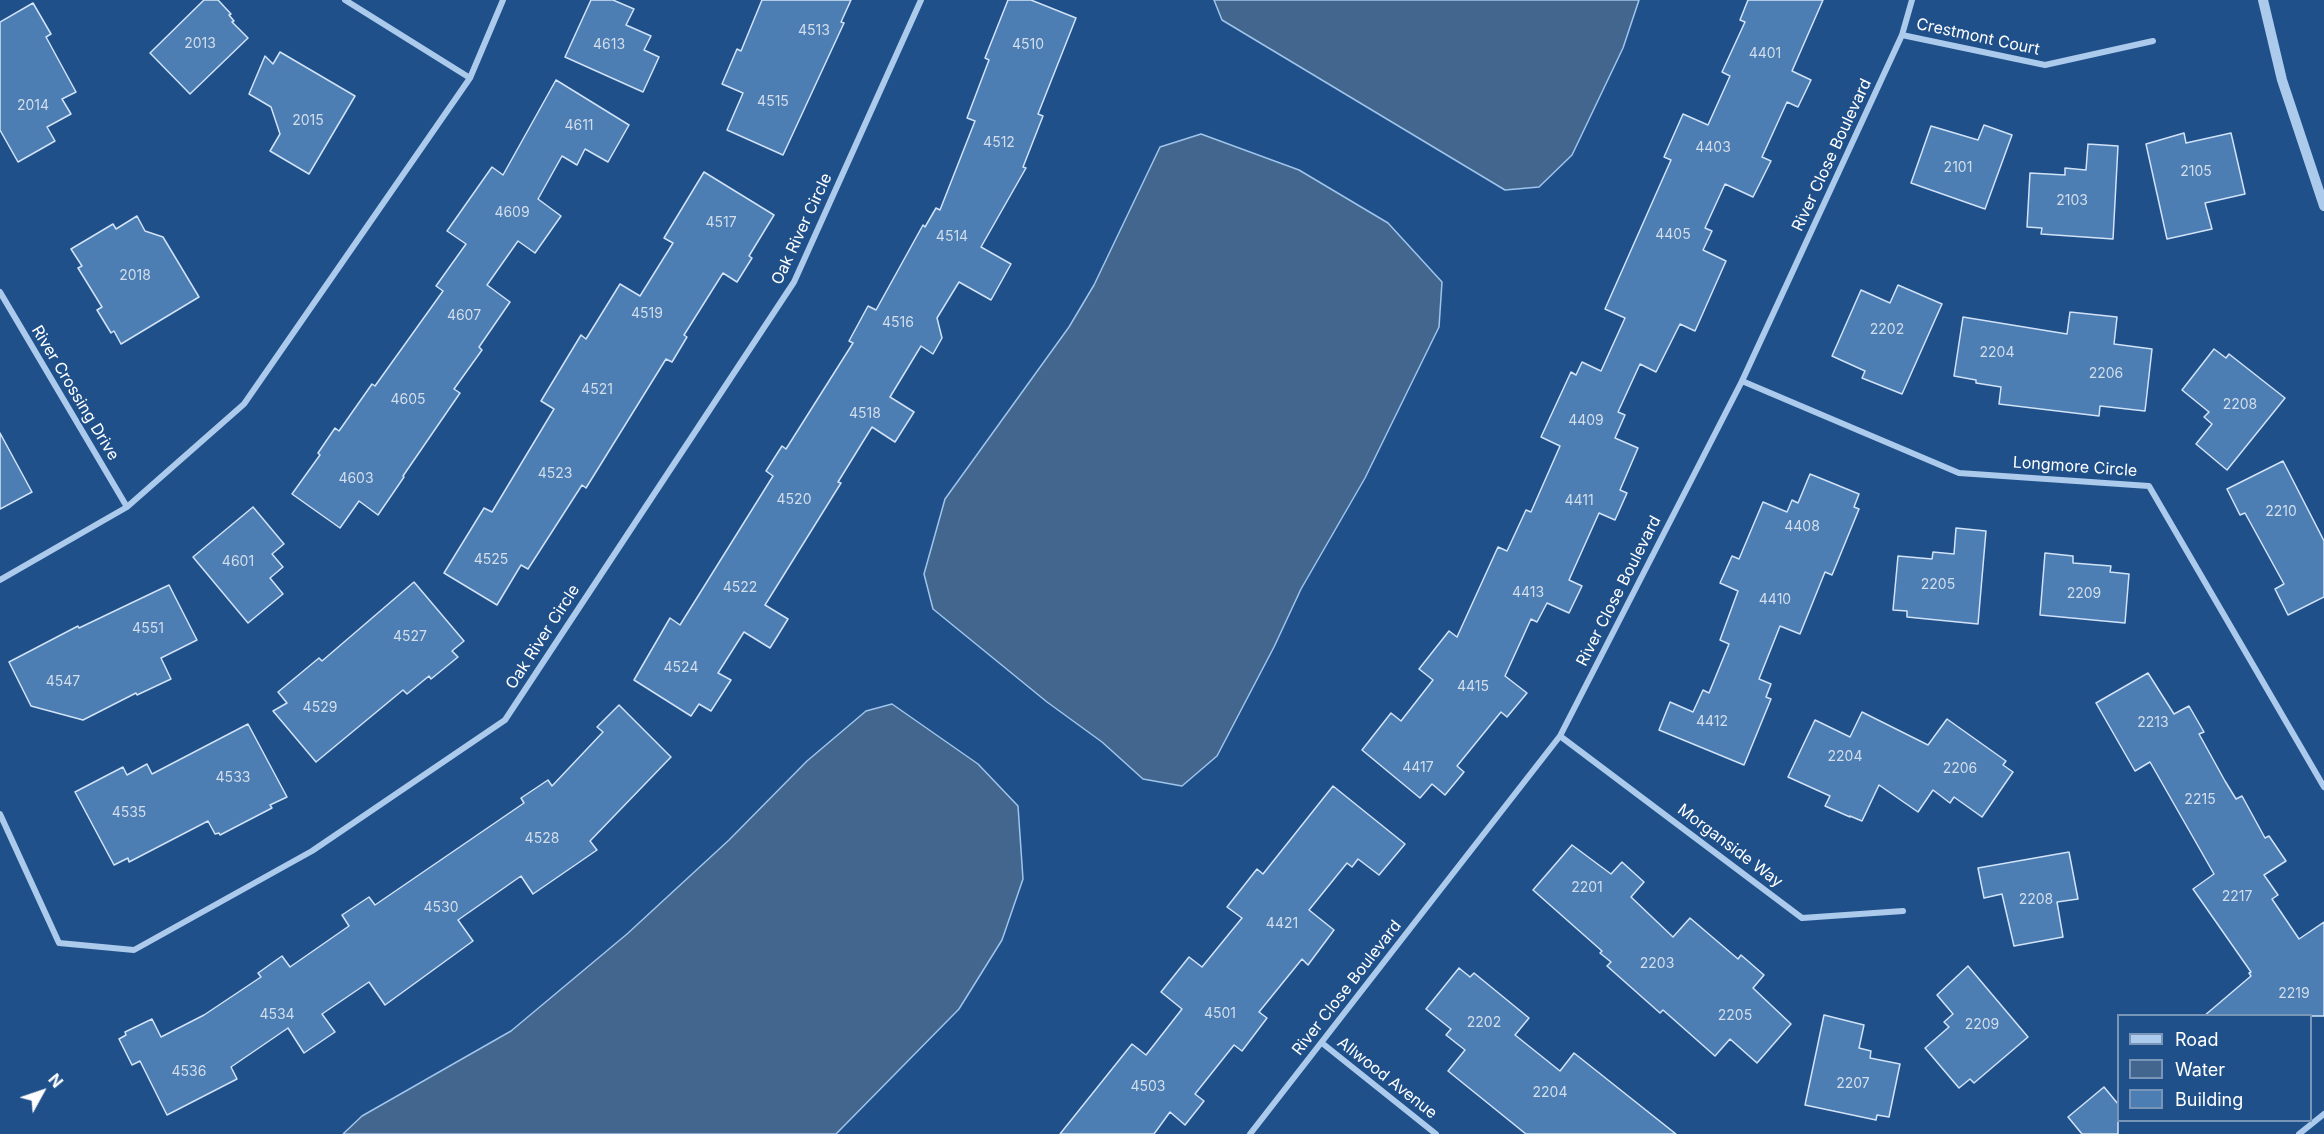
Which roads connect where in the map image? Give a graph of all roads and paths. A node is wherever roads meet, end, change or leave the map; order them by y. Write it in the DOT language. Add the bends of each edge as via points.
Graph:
graph roads {
  1 [pos="345,0"];
  2 [pos="503,0"];
  3 [pos="921,0"];
  4 [pos="1912,0"];
  5 [pos="2263,0"];
  6 [pos="1902,34"];
  7 [pos="2153,41"];
  8 [pos="470,78"];
  9 [pos="2324,206"];
  10 [pos="0,292"];
  11 [pos="1742,381"];
  12 [pos="127,507"];
  13 [pos="0,580"];
  14 [pos="1560,736"];
  15 [pos="2324,787"];
  16 [pos="0,814"];
  17 [pos="1903,911"];
  18 [pos="1322,1043"];
  19 [pos="2324,1114"];
  20 [pos="1250,1134"];
  21 [pos="1436,1134"];
  22 [pos="2299,1134"];
  1 -- 8 [label="street"];
  2 -- 8 [label="street"];
  3 -- 16 [label="street, Oak River Circle" via="794,282 505,720 312,851 134,950 59,943"];
  4 -- 6 [label="street, River Close Boulevard"];
  5 -- 9 [label="street" via="2282,80"];
  6 -- 7 [label="street, Crestmont Court" via="2045,65"];
  6 -- 11 [label="street, River Close Boulevard"];
  8 -- 12 [label="street" via="244,404"];
  10 -- 12 [label="street, River Crossing Drive"];
  11 -- 14 [label="street, River Close Boulevard"];
  11 -- 15 [label="street, Longmore Circle" via="1959,473 2149,486"];
  12 -- 13 [label="street"];
  14 -- 17 [label="street, Morganside Way" via="1802,918"];
  14 -- 18 [label="street, River Close Boulevard"];
  18 -- 20 [label="street, River Close Boulevard"];
  18 -- 21 [label="street, Allwood Avenue"];
  19 -- 22 [label="street"];
}
